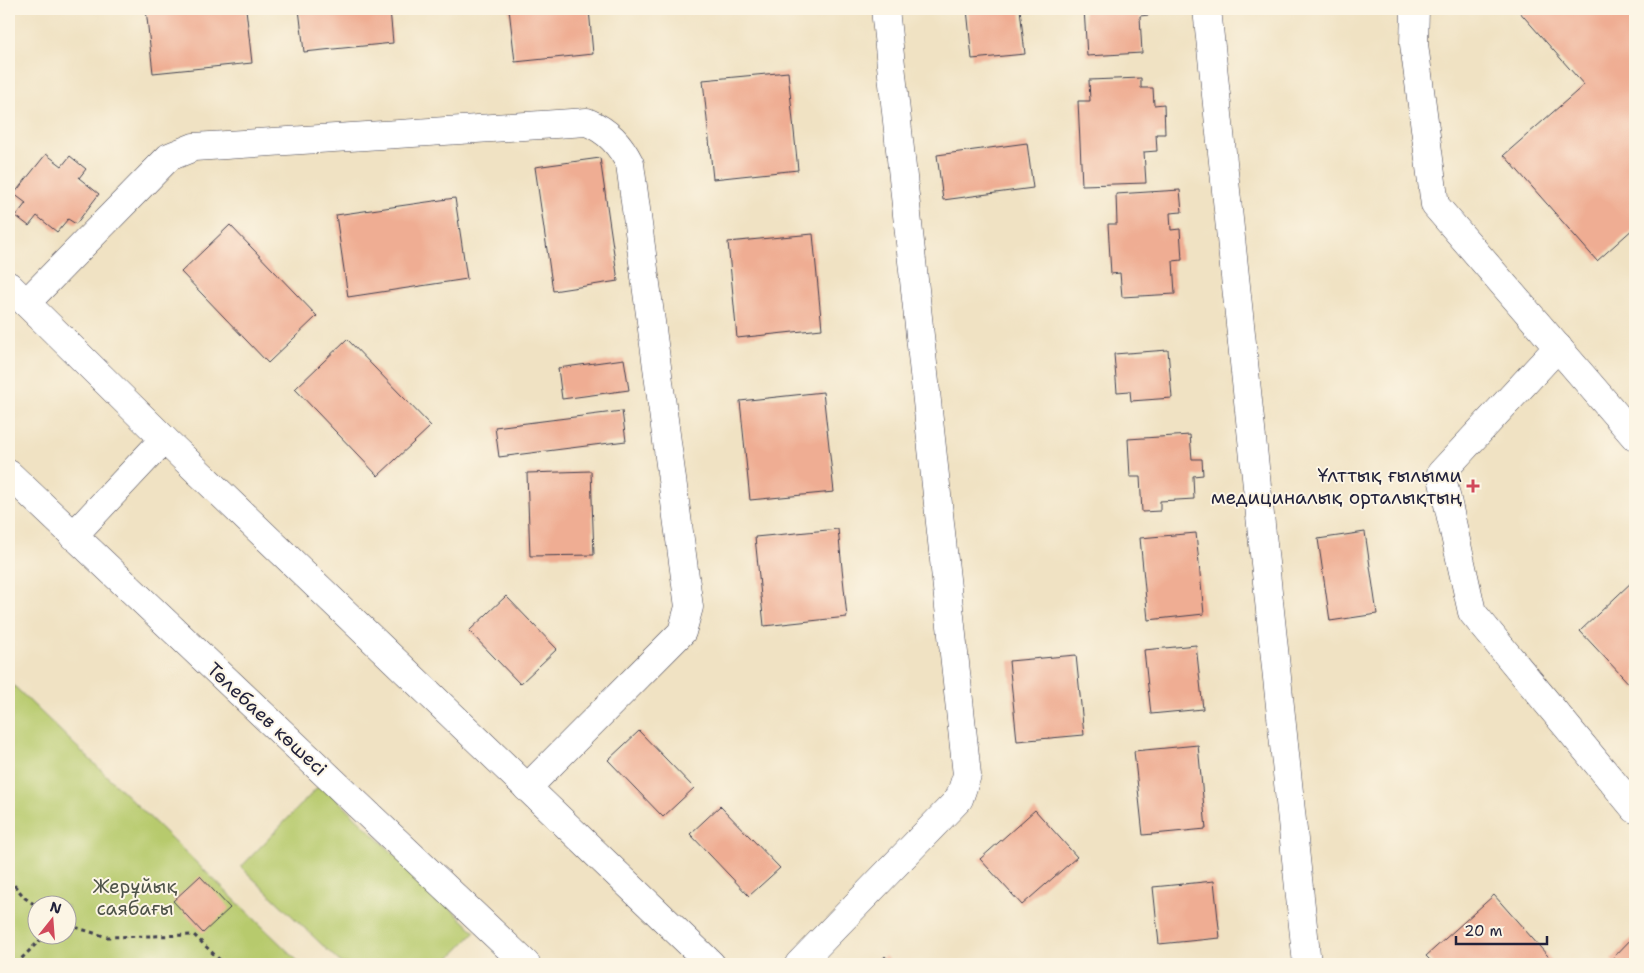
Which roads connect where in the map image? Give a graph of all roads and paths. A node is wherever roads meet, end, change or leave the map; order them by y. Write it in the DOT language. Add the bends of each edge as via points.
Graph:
graph roads {
  1 [pos="885,9"];
  2 [pos="1207,9"];
  3 [pos="1415,9"];
  4 [pos="18,294"];
  5 [pos="1558,348"];
  6 [pos="1635,437"];
  7 [pos="164,439"];
  8 [pos="9,474"];
  9 [pos="73,536"];
  10 [pos="527,788"];
  11 [pos="1635,808"];
  12 [pos="9,879"];
  13 [pos="28,900"];
  14 [pos="78,928"];
  15 [pos="34,946"];
  16 [pos="16,964"];
  17 [pos="224,964"];
  18 [pos="526,964"];
  19 [pos="711,964"];
  20 [pos="799,964"];
  21 [pos="1307,964"];
  1 -- 20 [label="street" via="967,775 959,799"];
  2 -- 21 [label="street"];
  3 -- 5 [label="street" via="1414,44 1435,205"];
  4 -- 7 [label="street"];
  4 -- 10 [label="street" via="168,157 194,147 587,122 600,128 623,149 630,164 689,607 682,632"];
  5 -- 6 [label="street"];
  5 -- 11 [label="street" via="1441,473 1472,612"];
  7 -- 9 [label="street"];
  7 -- 10 [label="street"];
  8 -- 9 [label="street, Төлебаев көшесі"];
  9 -- 18 [label="street, Төлебаев көшесі"];
  10 -- 19 [label="street"];
  12 -- 13 [label="path"];
  14 -- 17 [label="path" via="107,937 194,935"];
  15 -- 16 [label="path"];
}
